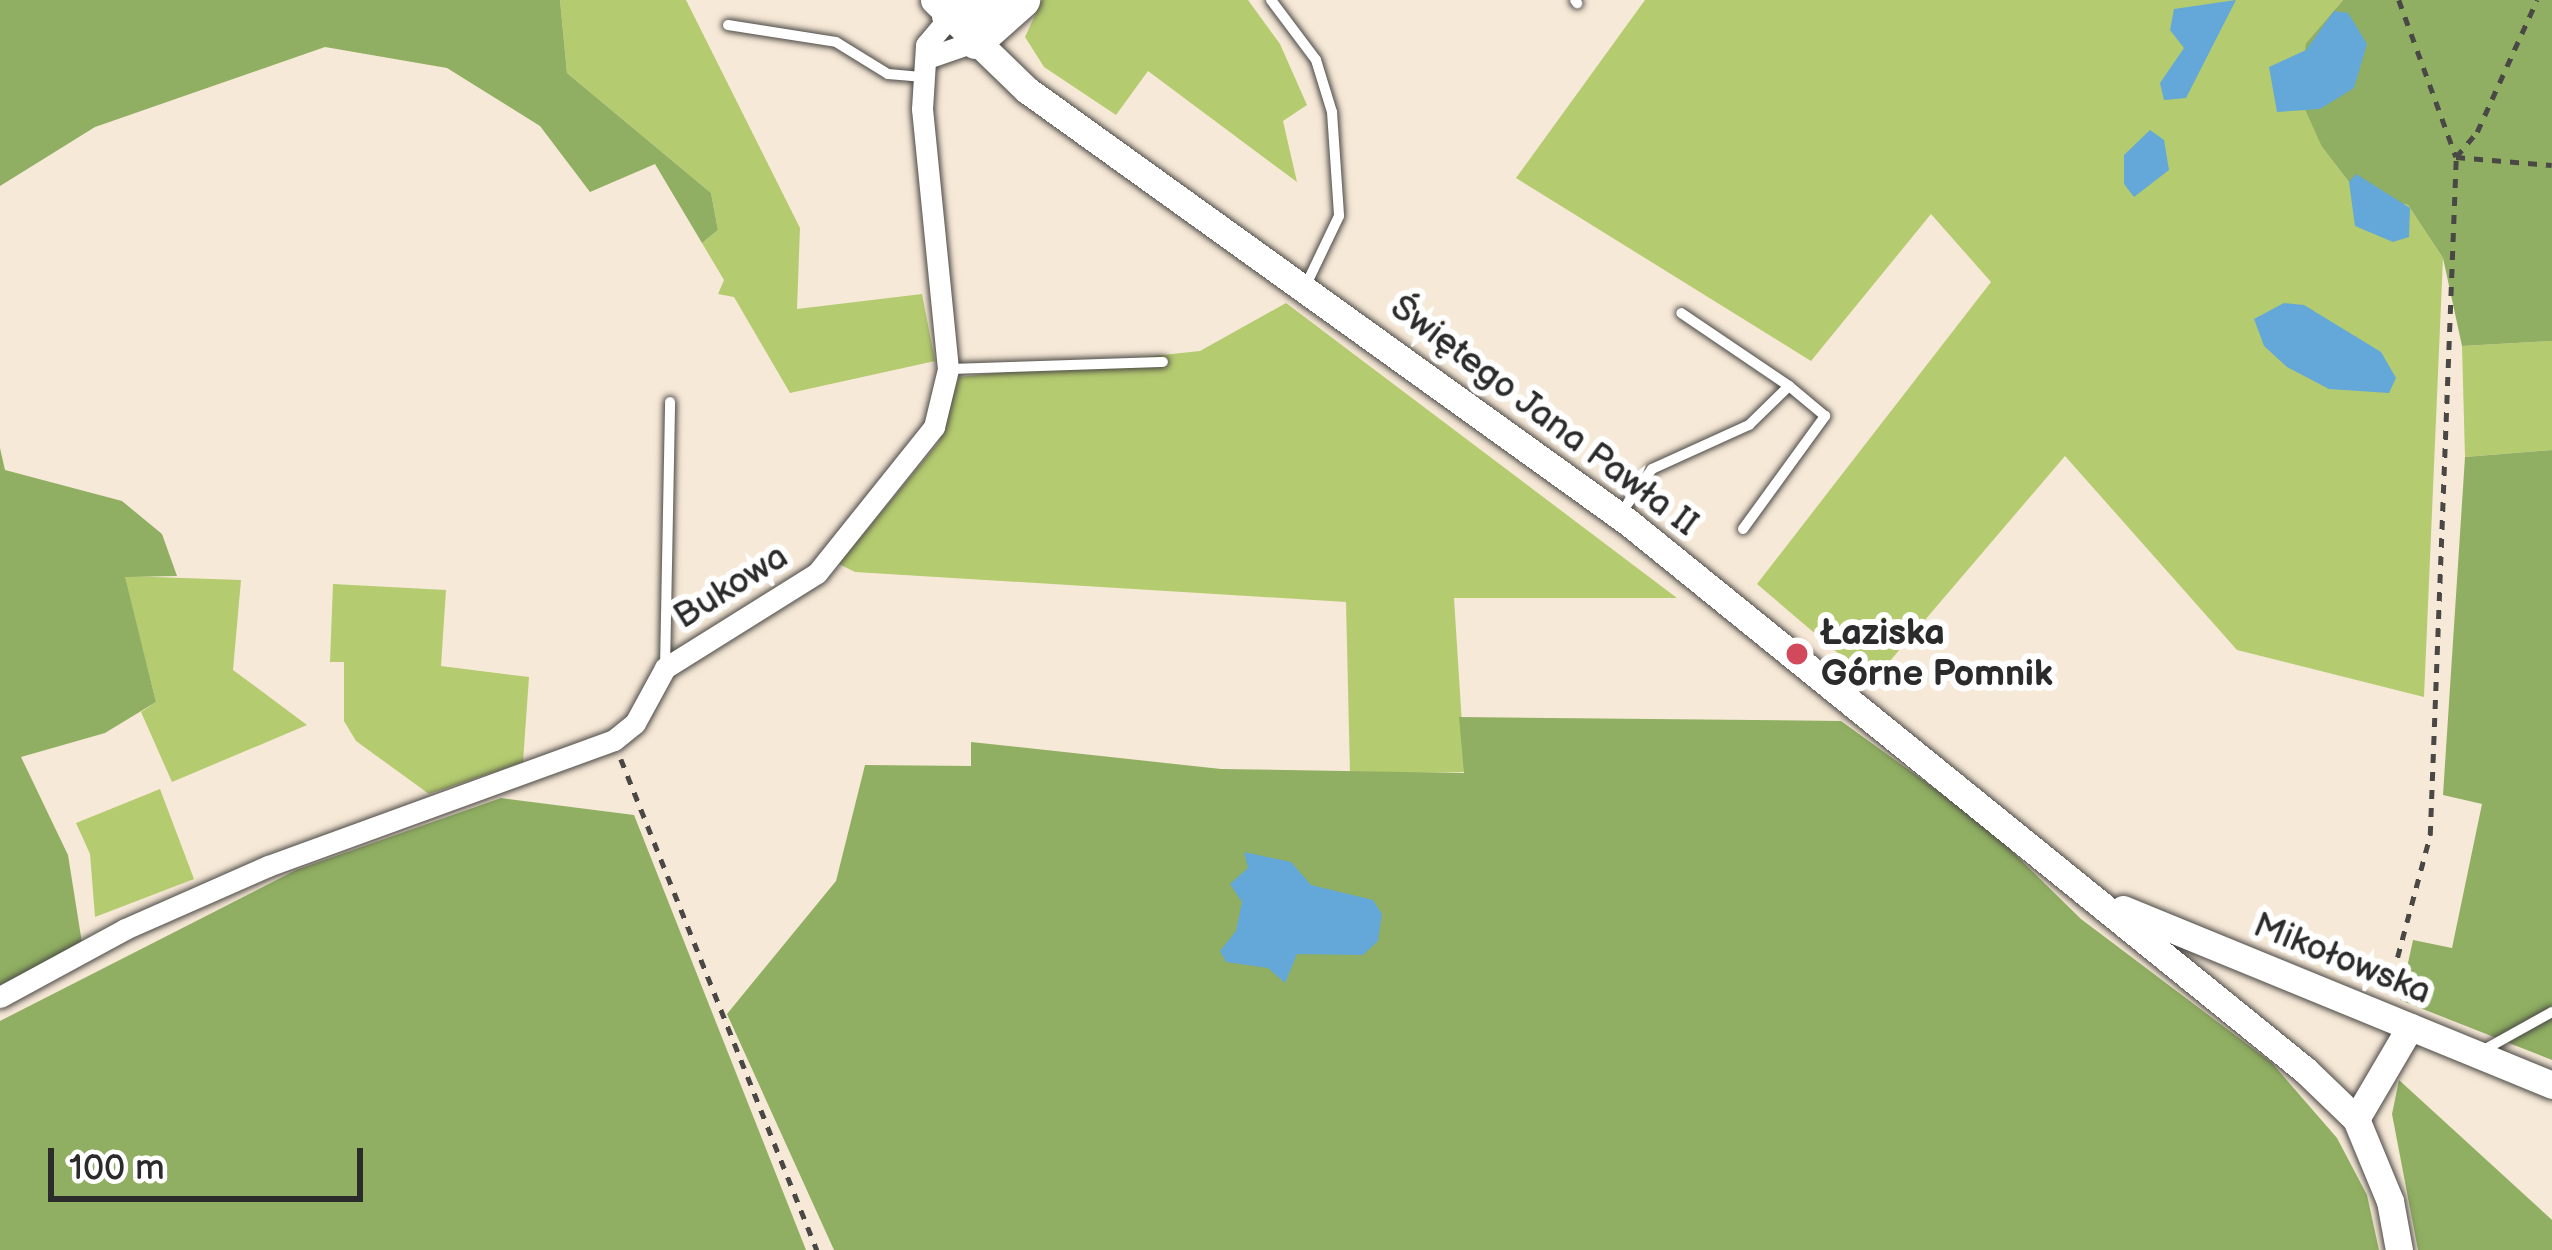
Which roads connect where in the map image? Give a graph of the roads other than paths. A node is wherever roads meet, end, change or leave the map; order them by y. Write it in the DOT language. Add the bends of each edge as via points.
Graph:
graph roads {
  1 [pos="990,0"];
  2 [pos="1022,0"];
  3 [pos="1271,0"];
  4 [pos="953,19"];
  5 [pos="728,25"];
  6 [pos="926,68"];
  7 [pos="1306,285"];
  8 [pos="1682,313"];
  9 [pos="1163,362"];
  10 [pos="948,369"];
  11 [pos="1789,386"];
  12 [pos="670,402"];
  13 [pos="1620,516"];
  14 [pos="1743,529"];
  15 [pos="665,668"];
  16 [pos="2103,902"];
  17 [pos="0,997"];
  18 [pos="2552,1012"];
  19 [pos="2410,1027"];
  20 [pos="2479,1053"];
  21 [pos="2552,1085"];
  22 [pos="2356,1119"];
  23 [pos="2399,1250"];
  1 -- 4 [label="main road"];
  2 -- 4 [label="main road"];
  3 -- 7 [label="lane" via="1316,60 1332,112 1339,216"];
  4 -- 6 [label="street"];
  4 -- 6 [label="street, Bukowa" via="931,31"];
  4 -- 7 [label="street, Świętego Jana Pawła II" via="1027,90"];
  5 -- 6 [label="lane" via="836,42 888,74"];
  6 -- 10 [label="street, Bukowa" via="927,194"];
  7 -- 13 [label="street, Świętego Jana Pawła II"];
  8 -- 11 [label="lane"];
  9 -- 10 [label="lane"];
  10 -- 15 [label="street, Bukowa" via="934,427 817,573"];
  11 -- 13 [label="lane" via="1749,424 1652,469"];
  11 -- 14 [label="lane" via="1825,416"];
  12 -- 15 [label="lane"];
  13 -- 16 [label="street, Świętego Jana Pawła II"];
  15 -- 17 [label="street, Bukowa" via="634,724 614,740 268,866 125,929"];
  16 -- 19 [label="street, Mikołowska"];
  16 -- 22 [label="street"];
  18 -- 20 [label="lane"];
  19 -- 20 [label="street, Mikołowska"];
  19 -- 22 [label="street"];
  20 -- 21 [label="street, Mikołowska"];
  22 -- 23 [label="street" via="2390,1201"];
}
